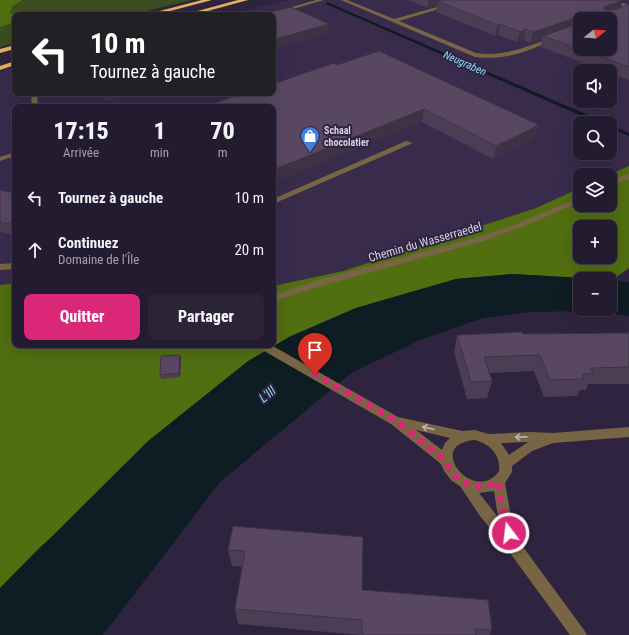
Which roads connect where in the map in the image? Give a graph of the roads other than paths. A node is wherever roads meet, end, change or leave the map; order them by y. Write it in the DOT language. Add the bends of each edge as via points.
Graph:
graph roads {
  1 [pos="209,0"];
  2 [pos="245,0"];
  3 [pos="322,0"];
  4 [pos="343,0"];
  5 [pos="467,0"];
  6 [pos="607,0"];
  7 [pos="629,7"];
  8 [pos="629,10"];
  9 [pos="159,12"];
  10 [pos="198,12"];
  11 [pos="623,12"];
  12 [pos="276,13"];
  13 [pos="394,21"];
  14 [pos="559,37"];
  15 [pos="12,48"];
  16 [pos="0,51"];
  17 [pos="12,59"];
  18 [pos="0,62"];
  19 [pos="12,64"];
  20 [pos="0,68"];
  21 [pos="410,143"];
  22 [pos="12,155"];
  23 [pos="0,159"];
  24 [pos="629,176"];
  25 [pos="617,181"];
  26 [pos="276,201"];
  27 [pos="573,202"];
  28 [pos="12,266"];
  29 [pos="0,267"];
  30 [pos="276,297"];
  31 [pos="268,348"];
  32 [pos="395,420"];
  33 [pos="629,432"];
  34 [pos="462,436"];
  35 [pos="553,438"];
  36 [pos="488,439"];
  37 [pos="445,460"];
  38 [pos="507,463"];
  39 [pos="499,482"];
  40 [pos="465,483"];
  41 [pos="512,544"];
  42 [pos="579,635"];
  1 -- 9 [label="highway"];
  2 -- 10 [label="highway"];
  3 -- 12 [label="street"];
  4 -- 13 [label="street"];
  5 -- 13 [label="street"];
  6 -- 7 [label="street"];
  8 -- 11 [label="street"];
  13 -- 14 [label="street" via="475,55 487,57 501,57"];
  15 -- 16 [label="highway"];
  17 -- 18 [label="highway"];
  19 -- 20 [label="highway"];
  21 -- 26 [label="street"];
  22 -- 23 [label="street"];
  24 -- 25 [label="street"];
  27 -- 30 [label="street, Chemin du Wasserraedel" via="544,216 483,238"];
  28 -- 29 [label="street"];
  31 -- 32 [label="street"];
  34 -- 32 [label="street, one-way"];
  32 -- 37 [label="street"];
  33 -- 35 [label="street"];
  34 -- 36 [label="street" via="475,435"];
  34 -- 37 [label="street" via="452,441 446,449"];
  35 -- 36 [label="street, one-way" via="530,436"];
  35 -- 38 [label="street" via="528,447"];
  36 -- 38 [label="street" via="498,446"];
  37 -- 40 [label="street" via="455,477"];
  38 -- 39 [label="street" via="506,472"];
  39 -- 40 [label="street" via="477,487"];
  39 -- 41 [label="street" via="505,522"];
  40 -- 41 [label="street"];
  41 -- 42 [label="street"];
}
